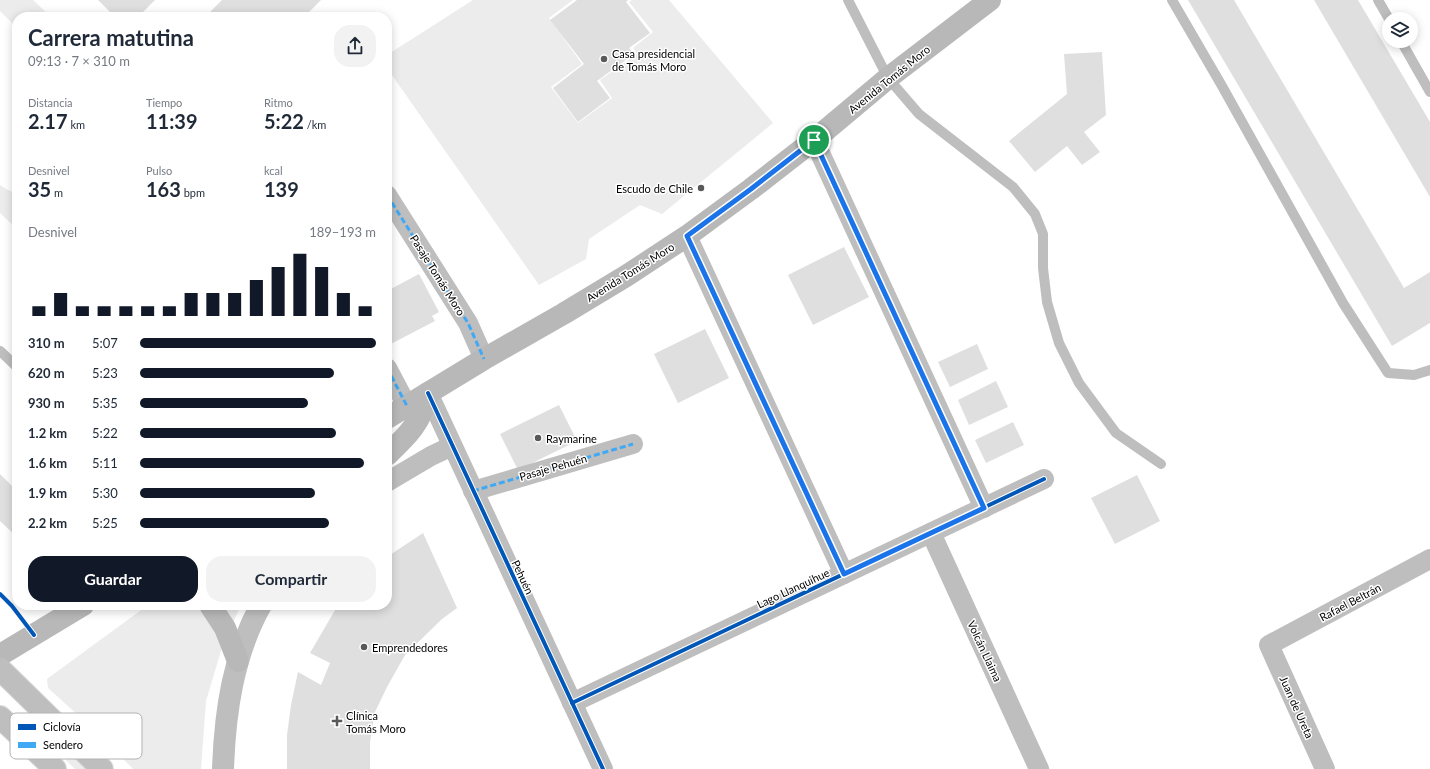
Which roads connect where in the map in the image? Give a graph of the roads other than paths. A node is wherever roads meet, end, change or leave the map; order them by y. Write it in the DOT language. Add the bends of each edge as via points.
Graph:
graph roads {
  1 [pos="848,0"];
  2 [pos="990,0"];
  3 [pos="1172,0"];
  4 [pos="1378,0"];
  5 [pos="1385,12"];
  6 [pos="1405,48"];
  7 [pos="888,78"];
  8 [pos="1430,92"];
  9 [pos="814,140"];
  10 [pos="392,203"];
  11 [pos="687,236"];
  12 [pos="0,351"];
  13 [pos="484,359"];
  14 [pos="12,362"];
  15 [pos="1430,370"];
  16 [pos="392,378"];
  17 [pos="428,393"];
  18 [pos="407,406"];
  19 [pos="392,415"];
  20 [pos="633,444"];
  21 [pos="452,446"];
  22 [pos="392,450"];
  23 [pos="1161,464"];
  24 [pos="392,479"];
  25 [pos="1044,479"];
  26 [pos="473,491"];
  27 [pos="984,508"];
  28 [pos="931,533"];
  29 [pos="1430,559"];
  30 [pos="844,574"];
  31 [pos="75,610"];
  32 [pos="213,610"];
  33 [pos="259,610"];
  34 [pos="1269,645"];
  35 [pos="0,655"];
  36 [pos="238,661"];
  37 [pos="0,669"];
  38 [pos="572,703"];
  39 [pos="45,713"];
  40 [pos="0,717"];
  41 [pos="10,726"];
  42 [pos="44,759"];
  43 [pos="92,759"];
  44 [pos="1036,768"];
  45 [pos="55,769"];
  46 [pos="102,769"];
  47 [pos="223,769"];
  48 [pos="603,769"];
  49 [pos="1325,769"];
  1 -- 7 [label="lane"];
  2 -- 7 [label="main road, Avenida Tomás Moro"];
  3 -- 15 [label="lane" via="1343,303 1388,373 1414,375"];
  4 -- 5 [label="lane"];
  6 -- 8 [label="lane"];
  7 -- 9 [label="main road, Avenida Tomás Moro"];
  7 -- 23 [label="lane" via="918,114 1013,187 1035,214 1043,234 1047,302 1059,343 1079,383 1116,433"];
  9 -- 11 [label="main road, Avenida Tomás Moro"];
  9 -- 27 [label="street"];
  10 -- 13 [label="street, Pasaje Tomás Moro" via="468,323"];
  11 -- 13 [label="main road, Avenida Tomás Moro" via="564,314"];
  11 -- 30 [label="street"];
  12 -- 14 [label="lane"];
  13 -- 17 [label="main road, Avenida Tomás Moro"];
  16 -- 18 [label="street"];
  17 -- 18 [label="main road, Avenida Tomás Moro"];
  17 -- 21 [label="street, Pehuén"];
  17 -- 22 [label="main road" via="420,418"];
  18 -- 19 [label="main road, Avenida Tomás Moro"];
  20 -- 26 [label="street, Pasaje Pehuén"];
  21 -- 24 [label="street"];
  21 -- 26 [label="street, Pehuén"];
  25 -- 27 [label="street, Lago Llanquihue"];
  26 -- 38 [label="street, Pehuén"];
  27 -- 28 [label="street, Lago Llanquihue"];
  28 -- 30 [label="street, Lago Llanquihue"];
  28 -- 44 [label="street, Volcán Llaima"];
  29 -- 34 [label="street, Rafael Beltrán"];
  30 -- 38 [label="street, Lago Llanquihue"];
  31 -- 35 [label="main road"];
  32 -- 36 [label="main road" via="225,628"];
  33 -- 36 [label="main road"];
  34 -- 49 [label="street, Juan de Ureta"];
  36 -- 47 [label="main road" via="226,718"];
  37 -- 39 [label="main road"];
  38 -- 48 [label="street, Pehuén"];
  40 -- 41 [label="main road"];
  42 -- 45 [label="main road"];
  43 -- 46 [label="main road"];
}
